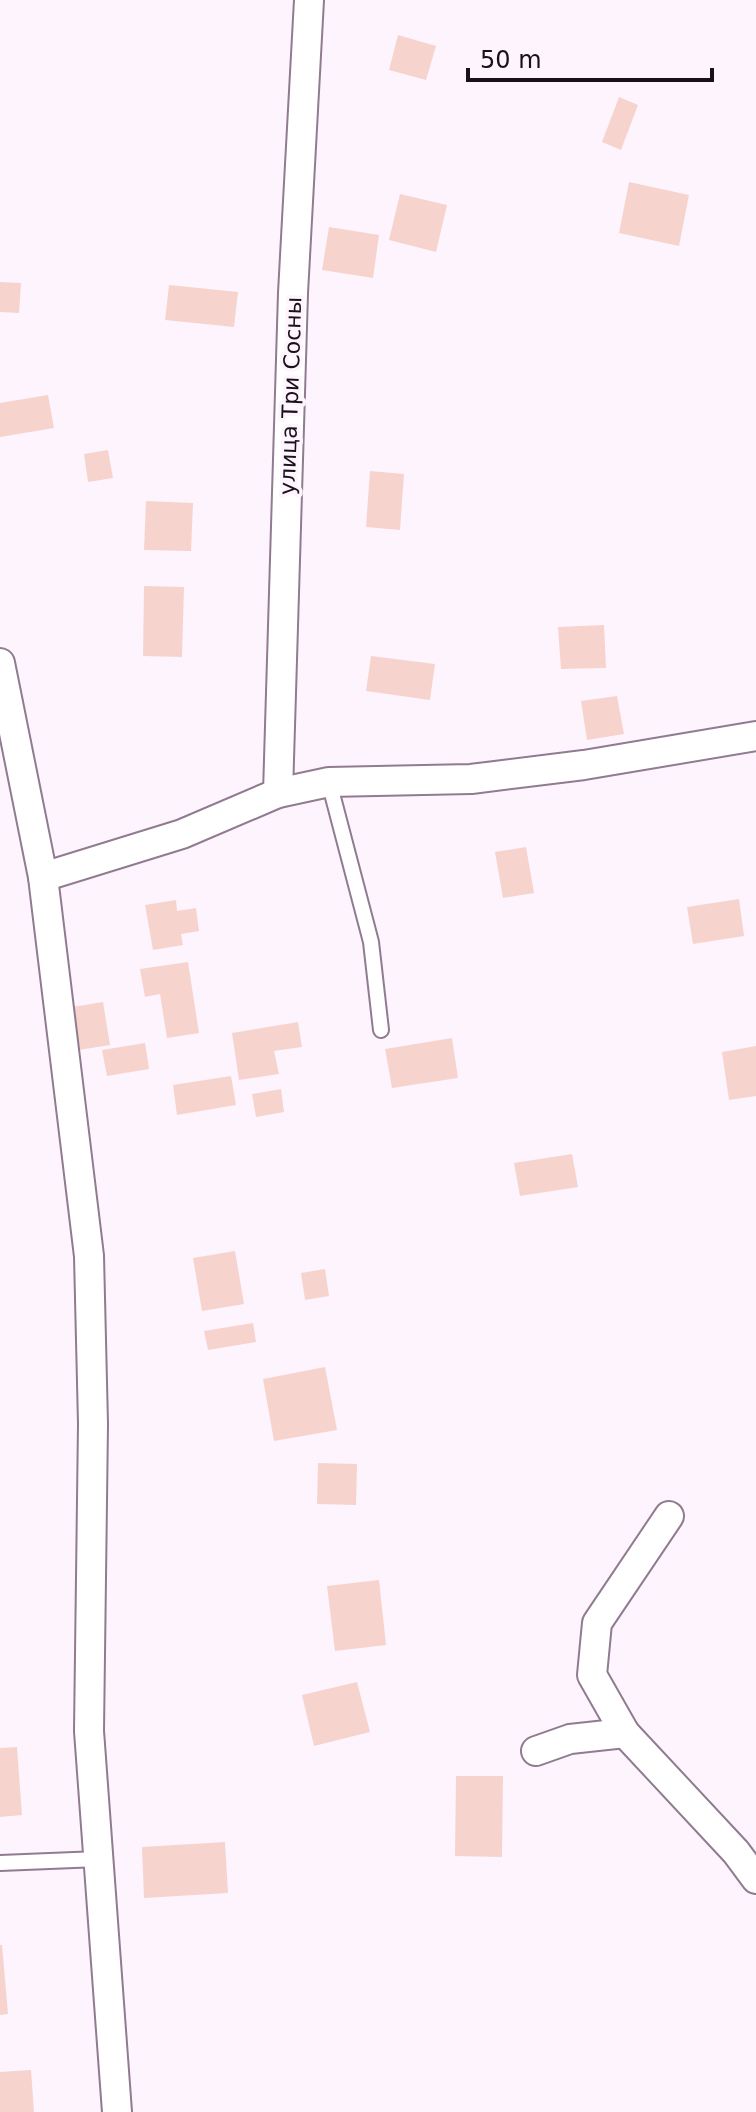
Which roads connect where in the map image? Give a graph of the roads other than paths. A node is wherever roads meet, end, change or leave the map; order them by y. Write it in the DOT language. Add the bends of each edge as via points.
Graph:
graph roads {
  1 [pos="309,0"];
  2 [pos="0,663"];
  3 [pos="756,736"];
  4 [pos="329,782"];
  5 [pos="278,793"];
  6 [pos="43,877"];
  7 [pos="381,1030"];
  8 [pos="669,1516"];
  9 [pos="625,1733"];
  10 [pos="536,1751"];
  11 [pos="99,1859"];
  12 [pos="0,1863"];
  13 [pos="756,1879"];
  14 [pos="117,2112"];
  1 -- 5 [label="street, улица Три Сосны" via="293,293"];
  2 -- 6 [label="street"];
  3 -- 4 [label="street" via="471,779"];
  4 -- 5 [label="street"];
  4 -- 7 [label="lane" via="371,942"];
  5 -- 6 [label="street" via="182,834"];
  6 -- 11 [label="street" via="89,1256 89,1731"];
  8 -- 9 [label="street" via="597,1623 592,1675"];
  9 -- 10 [label="street" via="570,1739"];
  9 -- 13 [label="street"];
  11 -- 12 [label="lane"];
  11 -- 14 [label="street"];
}
